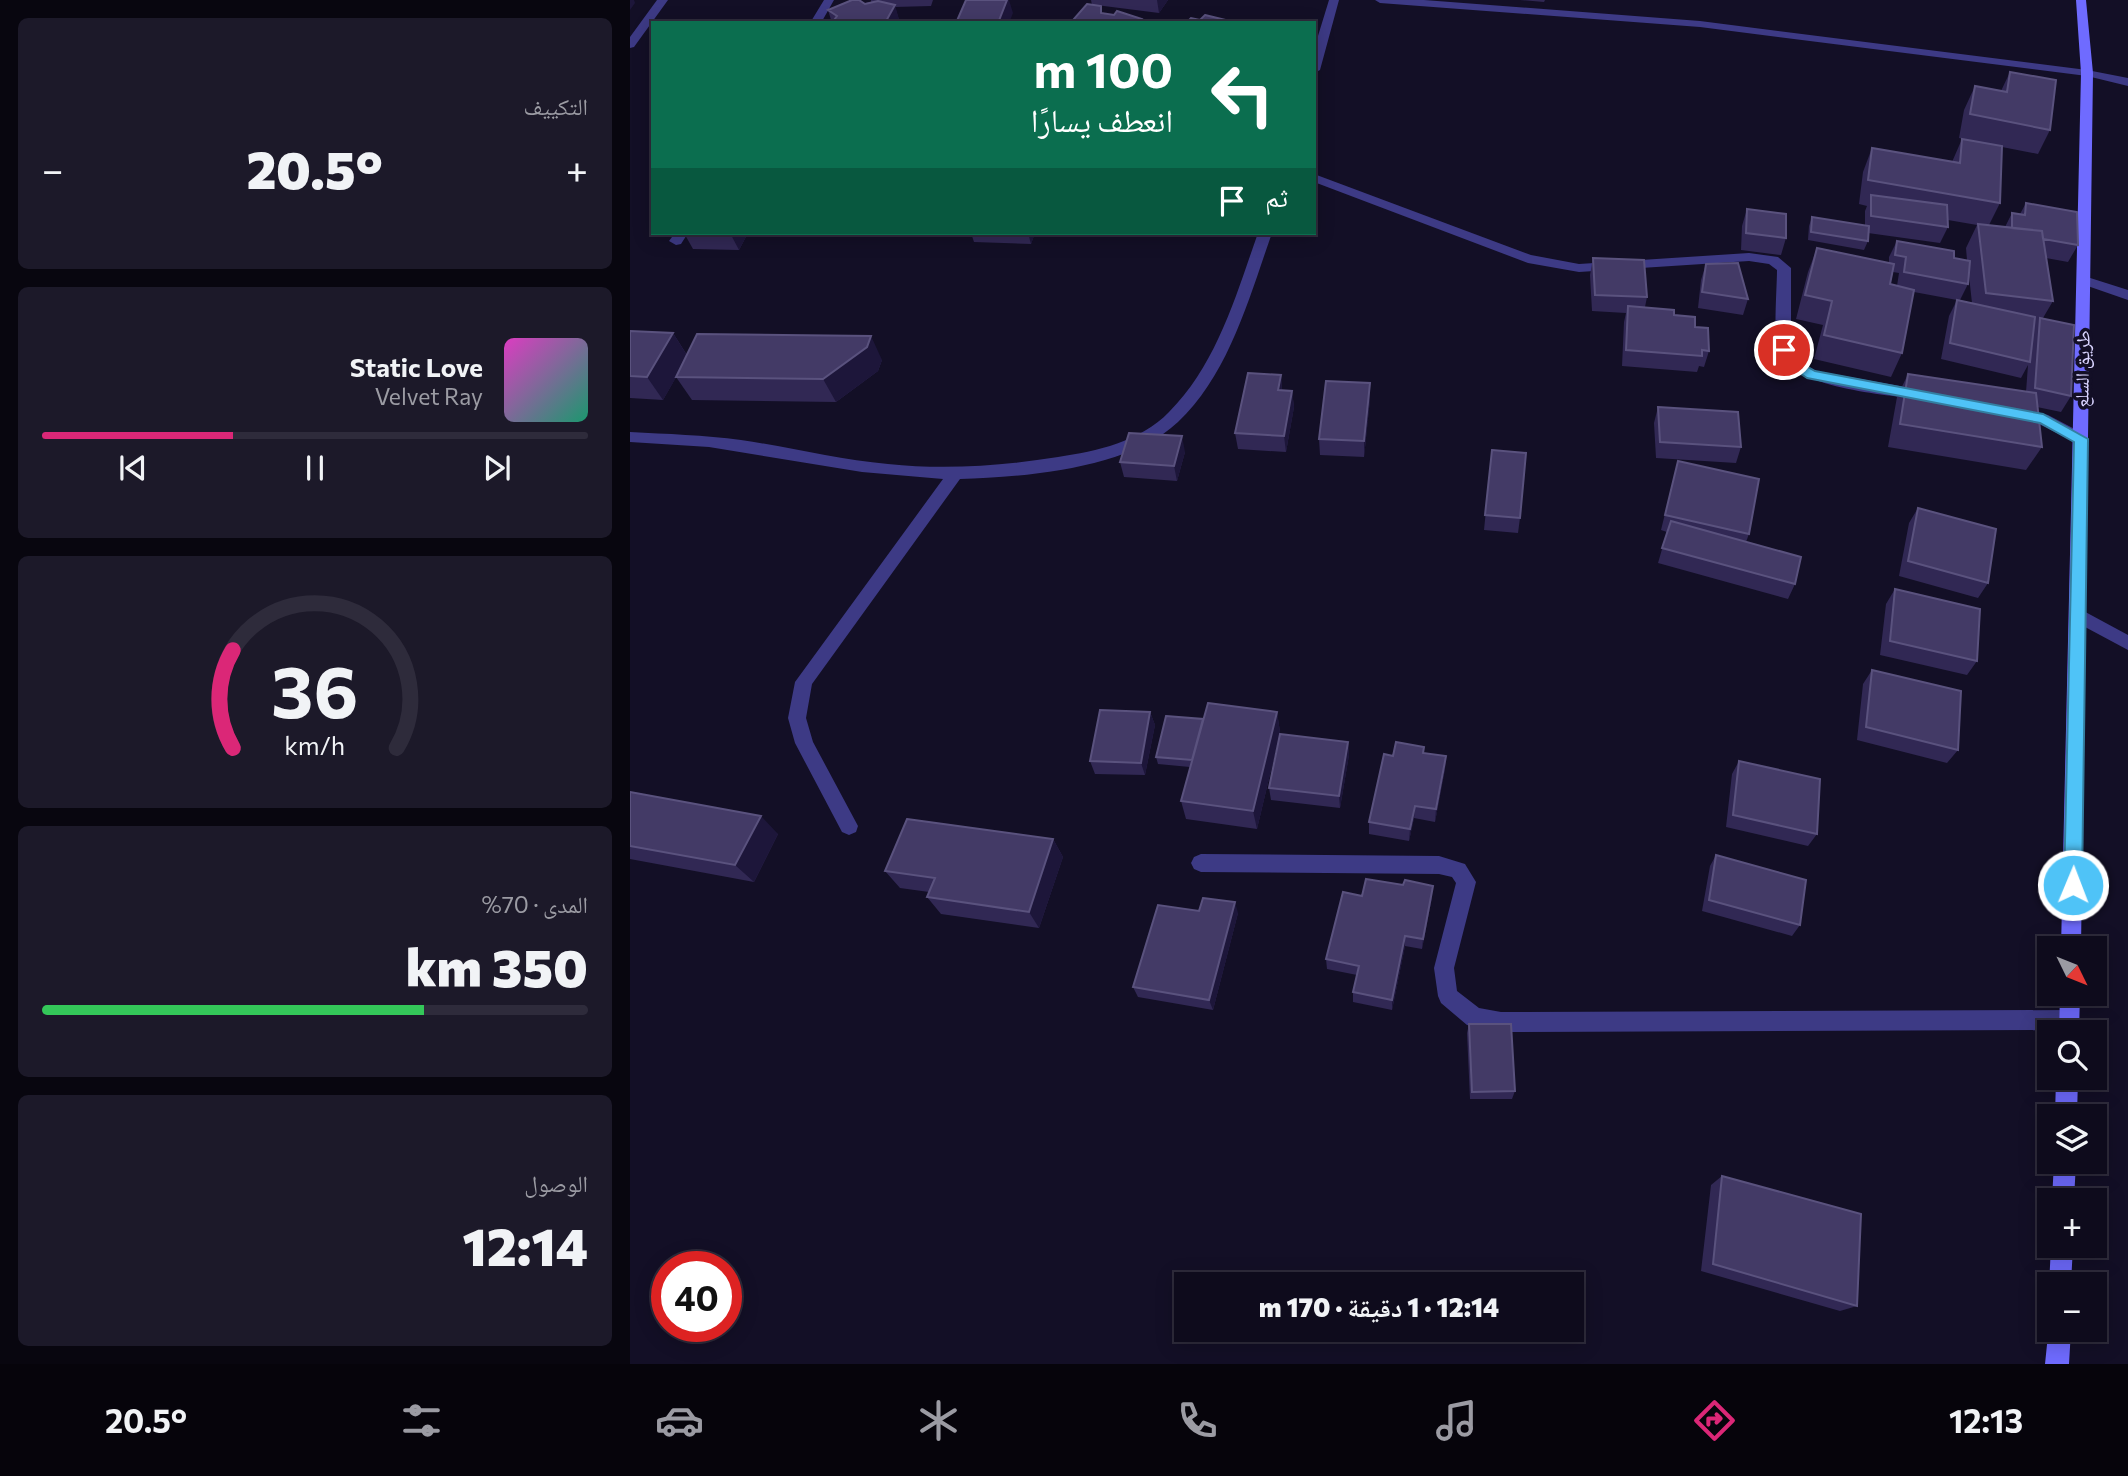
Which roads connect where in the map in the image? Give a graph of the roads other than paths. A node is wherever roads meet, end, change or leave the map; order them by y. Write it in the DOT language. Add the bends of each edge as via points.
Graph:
graph roads {
  1 [pos="663,0"];
  2 [pos="830,0"];
  3 [pos="1334,0"];
  4 [pos="1380,0"];
  5 [pos="2081,0"];
  6 [pos="817,21"];
  7 [pos="630,45"];
  8 [pos="1316,63"];
  9 [pos="2087,73"];
  10 [pos="2128,82"];
  11 [pos="1316,179"];
  12 [pos="1264,235"];
  13 [pos="2084,281"];
  14 [pos="2128,295"];
  15 [pos="1943,398"];
  16 [pos="2006,411"];
  17 [pos="630,437"];
  18 [pos="2081,439"];
  19 [pos="955,474"];
  20 [pos="2078,615"];
  21 [pos="2128,643"];
  22 [pos="849,826"];
  23 [pos="1201,863"];
  24 [pos="2071,936"];
  25 [pos="2037,1026"];
  26 [pos="2058,1342"];
  27 [pos="2057,1364"];
  1 -- 7 [label="street"];
  2 -- 6 [label="street"];
  3 -- 8 [label="street"];
  4 -- 9 [label="street" via="1700,24"];
  5 -- 9 [label="street, طريق السلع"];
  9 -- 10 [label="street"];
  9 -- 13 [label="street, طريق السلع"];
  11 -- 15 [label="street" via="1492,247 1552,265 1579,268 1749,257 1773,260 1784,268 1784,350 1796,366 1812,375"];
  12 -- 19 [label="street" via="1224,342 1201,385 1172,418 1136,443 1091,458"];
  13 -- 14 [label="street"];
  13 -- 18 [label="street, طريق السلع"];
  16 -- 18 [label="street" via="2043,419"];
  17 -- 19 [label="street" via="719,443 907,472"];
  18 -- 20 [label="street, طريق السلع"];
  19 -- 22 [label="street" via="804,682 797,718 804,743"];
  20 -- 21 [label="street"];
  20 -- 24 [label="street, طريق السلع"];
  23 -- 25 [label="street" via="1439,865 1458,870 1466,882 1444,968 1448,996 1475,1018 1501,1023"];
  26 -- 27 [label="street"];
}
